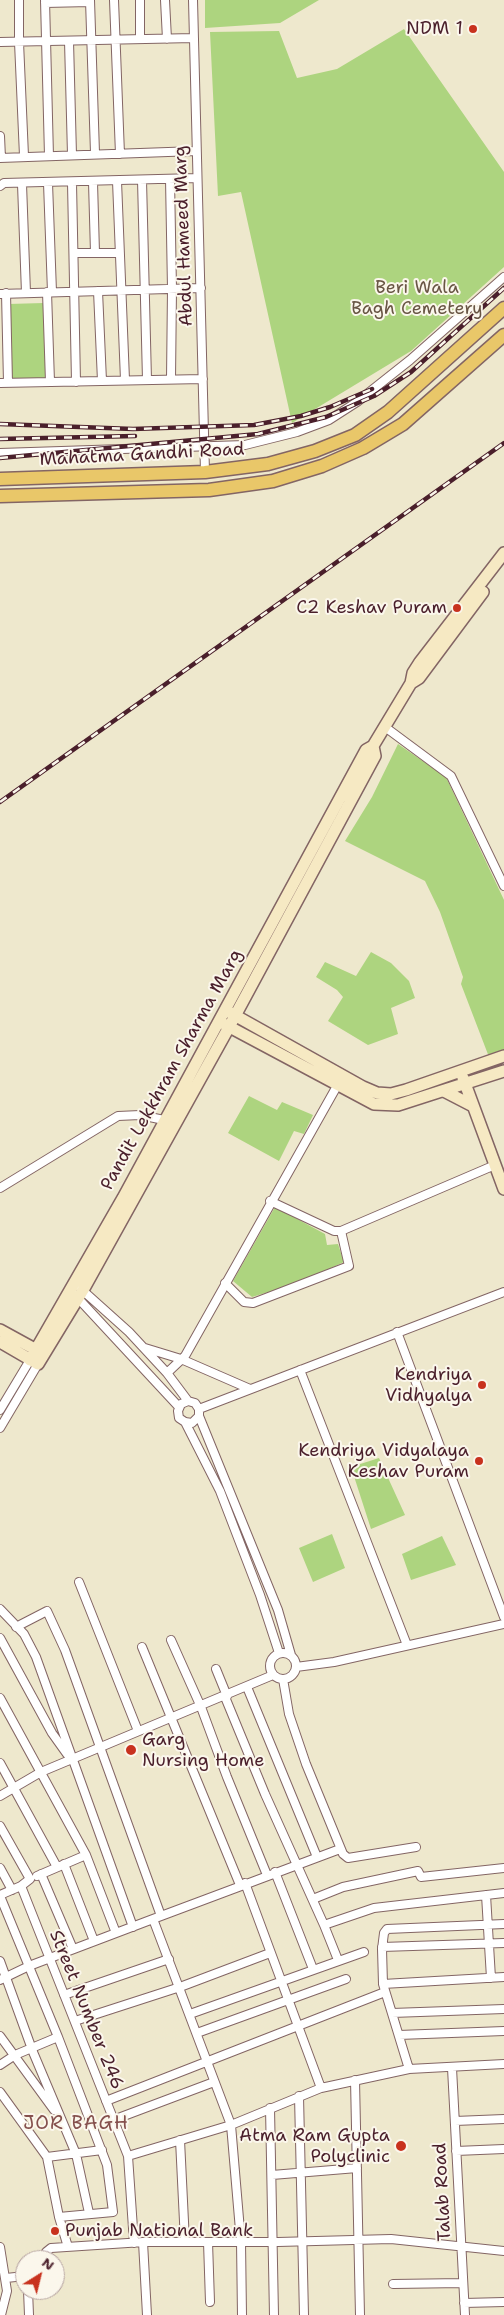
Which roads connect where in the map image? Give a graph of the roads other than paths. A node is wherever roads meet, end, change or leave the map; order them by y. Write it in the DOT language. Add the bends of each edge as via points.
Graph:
graph roads {
  1 [pos="19,0"];
  2 [pos="114,0"];
  3 [pos="140,0"];
  4 [pos="166,0"];
  5 [pos="193,0"];
  6 [pos="66,1"];
  7 [pos="90,1"];
  8 [pos="45,2"];
  9 [pos="167,38"];
  10 [pos="194,38"];
  11 [pos="140,39"];
  12 [pos="91,40"];
  13 [pos="115,40"];
  14 [pos="46,41"];
  15 [pos="69,41"];
  16 [pos="0,42"];
  17 [pos="19,42"];
  18 [pos="0,136"];
  19 [pos="196,151"];
  20 [pos="95,153"];
  21 [pos="72,154"];
  22 [pos="120,154"];
  23 [pos="24,156"];
  24 [pos="49,156"];
  25 [pos="1,158"];
  26 [pos="197,178"];
  27 [pos="170,179"];
  28 [pos="142,180"];
  29 [pos="117,181"];
  30 [pos="72,182"];
  31 [pos="93,182"];
  32 [pos="48,183"];
  33 [pos="22,184"];
  34 [pos="0,186"];
  35 [pos="119,252"];
  36 [pos="95,253"];
  37 [pos="74,254"];
  38 [pos="504,277"];
  39 [pos="201,288"];
  40 [pos="172,289"];
  41 [pos="120,290"];
  42 [pos="145,290"];
  43 [pos="98,291"];
  44 [pos="49,292"];
  45 [pos="74,292"];
  46 [pos="26,293"];
  47 [pos="3,294"];
  48 [pos="504,308"];
  49 [pos="504,335"];
  50 [pos="171,379"];
  51 [pos="204,379"];
  52 [pos="125,380"];
  53 [pos="147,380"];
  54 [pos="102,381"];
  55 [pos="50,382"];
  56 [pos="76,382"];
  57 [pos="4,383"];
  58 [pos="206,446"];
  59 [pos="0,453"];
  60 [pos="205,472"];
  61 [pos="0,479"];
  62 [pos="0,496"];
  63 [pos="504,553"];
  64 [pos="504,565"];
  65 [pos="464,611"];
  66 [pos="384,727"];
  67 [pos="504,886"];
  68 [pos="230,1013"];
  69 [pos="224,1024"];
  70 [pos="504,1056"];
  71 [pos="460,1070"];
  72 [pos="504,1071"];
  73 [pos="465,1085"];
  74 [pos="337,1086"];
  75 [pos="444,1091"];
  76 [pos="472,1106"];
  77 [pos="164,1120"];
  78 [pos="495,1165"];
  79 [pos="0,1188"];
  80 [pos="504,1189"];
  81 [pos="270,1201"];
  82 [pos="341,1231"];
  83 [pos="225,1284"];
  84 [pos="76,1291"];
  85 [pos="504,1292"];
  86 [pos="0,1330"];
  87 [pos="397,1332"];
  88 [pos="0,1342"];
  89 [pos="144,1348"];
  90 [pos="40,1351"];
  91 [pos="181,1360"];
  92 [pos="34,1362"];
  93 [pos="300,1370"];
  94 [pos="167,1373"];
  95 [pos="250,1389"];
  96 [pos="188,1401"];
  97 [pos="179,1407"];
  98 [pos="0,1410"];
  99 [pos="199,1412"];
  100 [pos="184,1422"];
  101 [pos="0,1428"];
  102 [pos="79,1582"];
  103 [pos="0,1609"];
  104 [pos="504,1617"];
  105 [pos="504,1624"];
  106 [pos="16,1627"];
  107 [pos="0,1638"];
  108 [pos="171,1640"];
  109 [pos="407,1645"];
  110 [pos="142,1646"];
  111 [pos="279,1652"];
  112 [pos="292,1655"];
  113 [pos="296,1667"];
  114 [pos="216,1669"];
  115 [pos="273,1675"];
  116 [pos="284,1679"];
  117 [pos="247,1687"];
  118 [pos="226,1696"];
  119 [pos="0,1698"];
  120 [pos="201,1707"];
  121 [pos="171,1718"];
  122 [pos="138,1731"];
  123 [pos="99,1748"];
  124 [pos="72,1759"];
  125 [pos="0,1763"];
  126 [pos="41,1772"];
  127 [pos="14,1788"];
  128 [pos="0,1796"];
  129 [pos="0,1826"];
  130 [pos="416,1847"];
  131 [pos="340,1849"];
  132 [pos="86,1855"];
  133 [pos="317,1856"];
  134 [pos="296,1864"];
  135 [pos="60,1866"];
  136 [pos="0,1868"];
  137 [pos="504,1868"];
  138 [pos="271,1873"];
  139 [pos="41,1874"];
  140 [pos="30,1879"];
  141 [pos="242,1884"];
  142 [pos="21,1886"];
  143 [pos="12,1890"];
  144 [pos="504,1893"];
  145 [pos="486,1895"];
  146 [pos="0,1896"];
  147 [pos="313,1899"];
  148 [pos="157,1917"];
  149 [pos="504,1924"];
  150 [pos="324,1925"];
  151 [pos="488,1925"];
  152 [pos="132,1926"];
  153 [pos="116,1933"];
  154 [pos="94,1941"];
  155 [pos="504,1943"];
  156 [pos="489,1944"];
  157 [pos="382,1947"];
  158 [pos="73,1949"];
  159 [pos="364,1952"];
  160 [pos="270,1954"];
  161 [pos="49,1958"];
  162 [pos="169,1958"];
  163 [pos="338,1960"];
  164 [pos="0,1961"];
  165 [pos="28,1966"];
  166 [pos="313,1969"];
  167 [pos="504,1977"];
  168 [pos="3,1978"];
  169 [pos="491,1978"];
  170 [pos="346,1979"];
  171 [pos="280,1981"];
  172 [pos="180,1987"];
  173 [pos="384,1988"];
  174 [pos="64,1995"];
  175 [pos="287,2001"];
  176 [pos="504,2009"];
  177 [pos="190,2014"];
  178 [pos="392,2014"];
  179 [pos="75,2022"];
  180 [pos="296,2026"];
  181 [pos="504,2031"];
  182 [pos="197,2033"];
  183 [pos="399,2035"];
  184 [pos="0,2036"];
  185 [pos="58,2037"];
  186 [pos="32,2049"];
  187 [pos="15,2055"];
  188 [pos="207,2061"];
  189 [pos="504,2064"];
  190 [pos="0,2065"];
  191 [pos="452,2068"];
  192 [pos="409,2069"];
  193 [pos="355,2080"];
  194 [pos="214,2082"];
  195 [pos="321,2088"];
  196 [pos="0,2092"];
  197 [pos="299,2096"];
  198 [pos="106,2101"];
  199 [pos="8,2104"];
  200 [pos="0,2108"];
  201 [pos="270,2108"];
  202 [pos="504,2119"];
  203 [pos="113,2120"];
  204 [pos="455,2120"];
  205 [pos="63,2122"];
  206 [pos="231,2125"];
  207 [pos="180,2140"];
  208 [pos="504,2148"];
  209 [pos="102,2150"];
  210 [pos="456,2151"];
  211 [pos="76,2154"];
  212 [pos="128,2156"];
  213 [pos="48,2157"];
  214 [pos="356,2168"];
  215 [pos="301,2173"];
  216 [pos="272,2175"];
  217 [pos="89,2213"];
  218 [pos="59,2218"];
  219 [pos="358,2240"];
  220 [pos="143,2242"];
  221 [pos="186,2242"];
  222 [pos="208,2242"];
  223 [pos="241,2242"];
  224 [pos="272,2242"];
  225 [pos="303,2242"];
  226 [pos="134,2243"];
  227 [pos="0,2247"];
  228 [pos="461,2247"];
  229 [pos="68,2248"];
  230 [pos="47,2250"];
  231 [pos="504,2251"];
  232 [pos="3,2275"];
  233 [pos="463,2283"];
  234 [pos="393,2284"];
  235 [pos="2,2300"];
  236 [pos="28,2300"];
  237 [pos="210,2302"];
  238 [pos="504,2302"];
  239 [pos="464,2303"];
  240 [pos="1,2315"];
  241 [pos="29,2315"];
  242 [pos="147,2315"];
  243 [pos="242,2315"];
  244 [pos="274,2315"];
  245 [pos="304,2315"];
  246 [pos="360,2315"];
  247 [pos="465,2315"];
  1 -- 17 [label="street"];
  2 -- 13 [label="street"];
  3 -- 11 [label="street"];
  4 -- 9 [label="street"];
  5 -- 10 [label="street, Abdul Hameed Marg"];
  6 -- 7 [label="street"];
  6 -- 8 [label="street"];
  7 -- 12 [label="street"];
  8 -- 14 [label="street"];
  9 -- 10 [label="street"];
  9 -- 11 [label="street"];
  10 -- 19 [label="street, Abdul Hameed Marg"];
  11 -- 13 [label="street"];
  12 -- 13 [label="street"];
  12 -- 15 [label="street"];
  12 -- 20 [label="street"];
  13 -- 22 [label="street"];
  14 -- 15 [label="street"];
  14 -- 17 [label="street"];
  14 -- 24 [label="street"];
  15 -- 21 [label="street"];
  16 -- 17 [label="street"];
  17 -- 23 [label="street"];
  18 -- 25 [label="street"];
  19 -- 22 [label="street"];
  19 -- 26 [label="street, Abdul Hameed Marg"];
  20 -- 21 [label="street"];
  20 -- 22 [label="street"];
  21 -- 24 [label="street"];
  23 -- 24 [label="street"];
  23 -- 25 [label="street"];
  26 -- 27 [label="street"];
  26 -- 39 [label="street, Abdul Hameed Marg"];
  27 -- 28 [label="street"];
  27 -- 40 [label="street"];
  28 -- 29 [label="street"];
  28 -- 42 [label="street"];
  29 -- 31 [label="street"];
  29 -- 35 [label="street"];
  30 -- 31 [label="street"];
  30 -- 32 [label="street"];
  30 -- 37 [label="street"];
  31 -- 36 [label="street"];
  32 -- 33 [label="street"];
  32 -- 44 [label="street"];
  33 -- 34 [label="street" via="4,183"];
  33 -- 46 [label="street"];
  35 -- 36 [label="street"];
  35 -- 41 [label="street"];
  36 -- 37 [label="street"];
  37 -- 45 [label="street"];
  38 -- 58 [label="street" via="410,360 357,402 328,420 297,432 245,445"];
  39 -- 40 [label="street"];
  39 -- 51 [label="street, Abdul Hameed Marg"];
  40 -- 42 [label="street"];
  40 -- 50 [label="street"];
  41 -- 42 [label="street"];
  41 -- 43 [label="street"];
  41 -- 52 [label="street"];
  42 -- 53 [label="street"];
  43 -- 45 [label="street"];
  43 -- 54 [label="street"];
  44 -- 45 [label="street"];
  44 -- 46 [label="street"];
  44 -- 55 [label="street"];
  45 -- 56 [label="street"];
  46 -- 47 [label="street"];
  47 -- 57 [label="street"];
  48 -- 60 [label="main road, Mahatma Gandhi Road" via="388,412 355,435 315,451 268,464"];
  49 -- 62 [label="main road, Mahatma Gandhi Road" via="402,424 363,448 322,466 273,481 209,490"];
  50 -- 51 [label="street"];
  50 -- 53 [label="street"];
  51 -- 58 [label="street, Abdul Hameed Marg"];
  52 -- 53 [label="street"];
  52 -- 54 [label="street"];
  54 -- 56 [label="street"];
  55 -- 56 [label="street"];
  55 -- 57 [label="street"];
  58 -- 59 [label="street"];
  58 -- 60 [label="street, Abdul Hameed Marg"];
  60 -- 61 [label="main road, Mahatma Gandhi Road"];
  63 -- 65 [label="main road, Pandit Lekkhram Sharma Marg"];
  64 -- 65 [label="main road, Pandit Lekkhram Sharma Marg"];
  65 -- 66 [label="main road, Pandit Lekkhram Sharma Marg"];
  66 -- 67 [label="street" via="451,776"];
  66 -- 68 [label="main road, Pandit Lekkhram Sharma Marg" via="373,746 366,750"];
  68 -- 69 [label="main road, Pandit Lekkhram Sharma Marg"];
  68 -- 71 [label="main road" via="377,1093 406,1090"];
  69 -- 74 [label="main road"];
  69 -- 77 [label="main road, Pandit Lekkhram Sharma Marg"];
  69 -- 84 [label="main road, Pandit Lekkhram Sharma Marg"];
  70 -- 71 [label="main road"];
  71 -- 73 [label="main road"];
  72 -- 73 [label="main road"];
  73 -- 75 [label="main road"];
  73 -- 76 [label="main road"];
  74 -- 75 [label="main road" via="372,1104 385,1106"];
  74 -- 81 [label="street"];
  75 -- 76 [label="main road"];
  76 -- 78 [label="main road"];
  77 -- 79 [label="street" via="140,1115 118,1116"];
  77 -- 84 [label="main road, Pandit Lekkhram Sharma Marg"];
  78 -- 80 [label="main road"];
  78 -- 82 [label="street"];
  81 -- 82 [label="street" via="334,1231"];
  81 -- 83 [label="street"];
  82 -- 83 [label="street" via="349,1266 253,1303 244,1302"];
  83 -- 91 [label="street"];
  84 -- 89 [label="street"];
  84 -- 90 [label="main road, Pandit Lekkhram Sharma Marg"];
  84 -- 97 [label="street"];
  85 -- 87 [label="street"];
  86 -- 90 [label="main road"];
  87 -- 93 [label="street"];
  87 -- 104 [label="street"];
  88 -- 92 [label="main road"];
  89 -- 91 [label="street"];
  89 -- 94 [label="street"];
  90 -- 92 [label="main road, Pandit Lekkhram Sharma Marg"];
  91 -- 94 [label="street"];
  91 -- 95 [label="street"];
  92 -- 98 [label="street, Pandit Lekkhram Sharma Marg"];
  92 -- 101 [label="street"];
  93 -- 95 [label="street"];
  93 -- 109 [label="street"];
  94 -- 96 [label="street"];
  95 -- 99 [label="street"];
  96 -- 97 [label="street"];
  96 -- 99 [label="street" via="195,1403"];
  97 -- 100 [label="street" via="179,1418"];
  99 -- 100 [label="street" via="192,1423"];
  99 -- 112 [label="street" via="278,1610"];
  100 -- 111 [label="street" via="220,1492"];
  102 -- 122 [label="street"];
  103 -- 106 [label="street"];
  105 -- 109 [label="street"];
  106 -- 123 [label="street" via="47,1611 65,1650"];
  106 -- 124 [label="street" via="24,1634 36,1657"];
  107 -- 124 [label="street" via="52,1733"];
  108 -- 120 [label="street"];
  109 -- 113 [label="street"];
  110 -- 121 [label="street"];
  111 -- 112 [label="street"];
  111 -- 115 [label="street" via="270,1662"];
  112 -- 113 [label="street"];
  113 -- 116 [label="street" via="293,1675"];
  114 -- 118 [label="street"];
  115 -- 116 [label="street"];
  115 -- 117 [label="street"];
  116 -- 131 [label="street" via="289,1714"];
  117 -- 118 [label="street"];
  117 -- 133 [label="street"];
  118 -- 120 [label="street"];
  118 -- 134 [label="street"];
  119 -- 126 [label="street"];
  120 -- 121 [label="street"];
  120 -- 138 [label="street" via="227,1778"];
  121 -- 122 [label="street"];
  121 -- 141 [label="street"];
  122 -- 123 [label="street"];
  123 -- 124 [label="street"];
  123 -- 148 [label="street"];
  124 -- 126 [label="street"];
  124 -- 152 [label="street"];
  125 -- 127 [label="street"];
  126 -- 127 [label="street"];
  126 -- 132 [label="street"];
  127 -- 128 [label="street"];
  127 -- 135 [label="street"];
  129 -- 140 [label="street"];
  130 -- 131 [label="street" via="348,1858"];
  131 -- 133 [label="street"];
  132 -- 135 [label="street"];
  132 -- 153 [label="street"];
  133 -- 134 [label="street"];
  134 -- 138 [label="street"];
  134 -- 147 [label="street"];
  135 -- 139 [label="street"];
  135 -- 154 [label="street"];
  136 -- 143 [label="street"];
  137 -- 147 [label="street" via="420,1877 418,1871 343,1888"];
  138 -- 141 [label="street"];
  138 -- 166 [label="street"];
  139 -- 140 [label="street"];
  139 -- 158 [label="street"];
  140 -- 142 [label="street"];
  141 -- 148 [label="street"];
  141 -- 160 [label="street"];
  142 -- 143 [label="street"];
  142 -- 161 [label="street, Street Number 246"];
  143 -- 146 [label="street"];
  144 -- 145 [label="street"];
  145 -- 150 [label="street" via="374,1908"];
  145 -- 151 [label="street"];
  146 -- 165 [label="street"];
  147 -- 150 [label="street"];
  148 -- 152 [label="street"];
  148 -- 162 [label="street"];
  149 -- 151 [label="street"];
  150 -- 163 [label="street"];
  151 -- 156 [label="street"];
  151 -- 157 [label="street" via="387,1929"];
  152 -- 153 [label="street"];
  153 -- 154 [label="street"];
  154 -- 158 [label="street"];
  155 -- 156 [label="street"];
  156 -- 157 [label="street"];
  156 -- 169 [label="street"];
  157 -- 173 [label="street"];
  158 -- 161 [label="street"];
  159 -- 163 [label="street"];
  160 -- 171 [label="street"];
  160 -- 172 [label="street"];
  161 -- 165 [label="street"];
  161 -- 174 [label="street, Street Number 246"];
  162 -- 172 [label="street"];
  162 -- 174 [label="street"];
  163 -- 166 [label="street"];
  164 -- 168 [label="street"];
  165 -- 168 [label="street"];
  165 -- 185 [label="street"];
  166 -- 171 [label="street"];
  167 -- 169 [label="street"];
  168 -- 186 [label="street"];
  169 -- 173 [label="street"];
  170 -- 175 [label="street"];
  171 -- 175 [label="street"];
  171 -- 177 [label="street"];
  172 -- 177 [label="street"];
  172 -- 179 [label="street"];
  173 -- 178 [label="street"];
  173 -- 180 [label="street"];
  174 -- 179 [label="street, Street Number 246"];
  175 -- 180 [label="street"];
  175 -- 182 [label="street"];
  176 -- 178 [label="street"];
  177 -- 182 [label="street"];
  178 -- 183 [label="street"];
  179 -- 198 [label="street, Street Number 246"];
  180 -- 188 [label="street"];
  180 -- 195 [label="street"];
  181 -- 183 [label="street"];
  182 -- 188 [label="street"];
  183 -- 192 [label="street"];
  184 -- 187 [label="street"];
  185 -- 186 [label="street"];
  185 -- 209 [label="street"];
  186 -- 187 [label="street"];
  186 -- 205 [label="street"];
  187 -- 190 [label="street"];
  187 -- 205 [label="street"];
  188 -- 194 [label="street"];
  188 -- 198 [label="street"];
  189 -- 191 [label="street"];
  191 -- 192 [label="street"];
  191 -- 204 [label="street, Talab Road"];
  192 -- 193 [label="street"];
  193 -- 195 [label="street"];
  193 -- 214 [label="street"];
  194 -- 203 [label="street"];
  194 -- 206 [label="street"];
  195 -- 197 [label="street"];
  196 -- 199 [label="street"];
  197 -- 201 [label="street"];
  197 -- 215 [label="street"];
  198 -- 203 [label="street, Street Number 246"];
  199 -- 200 [label="street"];
  199 -- 213 [label="street"];
  201 -- 206 [label="street"];
  201 -- 216 [label="street"];
  202 -- 204 [label="street"];
  203 -- 212 [label="street, Street Number 246"];
  204 -- 210 [label="street, Talab Road"];
  205 -- 211 [label="street"];
  206 -- 207 [label="street"];
  206 -- 223 [label="street"];
  207 -- 212 [label="street"];
  207 -- 221 [label="street"];
  208 -- 210 [label="street"];
  209 -- 211 [label="street"];
  209 -- 217 [label="street" via="114,2212"];
  210 -- 228 [label="street, Talab Road"];
  211 -- 213 [label="street"];
  211 -- 217 [label="street"];
  212 -- 226 [label="street, Street Number 246"];
  213 -- 218 [label="street"];
  214 -- 215 [label="street"];
  214 -- 219 [label="street"];
  215 -- 216 [label="street"];
  215 -- 225 [label="street"];
  216 -- 224 [label="street"];
  217 -- 218 [label="street"];
  218 -- 229 [label="street"];
  219 -- 225 [label="street"];
  219 -- 228 [label="street" via="392,2239"];
  219 -- 246 [label="street"];
  220 -- 221 [label="street"];
  220 -- 226 [label="street"];
  220 -- 242 [label="street"];
  221 -- 222 [label="street"];
  222 -- 223 [label="street"];
  222 -- 237 [label="street"];
  223 -- 224 [label="street"];
  223 -- 243 [label="street"];
  224 -- 225 [label="street"];
  224 -- 244 [label="street"];
  225 -- 245 [label="street"];
  226 -- 229 [label="street"];
  227 -- 232 [label="street"];
  228 -- 231 [label="street"];
  228 -- 233 [label="street, Talab Road"];
  229 -- 230 [label="street"];
  232 -- 235 [label="street" via="7,2291"];
  233 -- 234 [label="street"];
  233 -- 239 [label="street, Talab Road"];
  235 -- 240 [label="street"];
  236 -- 241 [label="street"];
  238 -- 239 [label="street"];
  239 -- 247 [label="street, Talab Road"];
}
